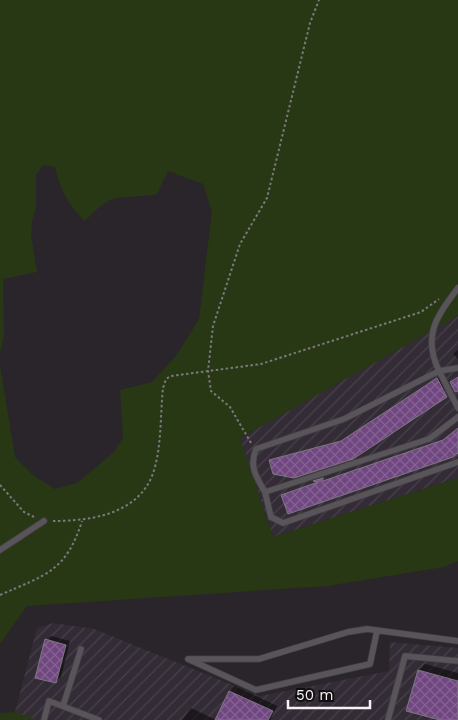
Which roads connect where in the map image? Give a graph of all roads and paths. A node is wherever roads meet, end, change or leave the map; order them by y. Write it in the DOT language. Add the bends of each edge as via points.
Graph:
graph roads {
  1 [pos="319,0"];
  2 [pos="458,288"];
  3 [pos="443,296"];
  4 [pos="458,368"];
  5 [pos="439,370"];
  6 [pos="208,371"];
  7 [pos="458,408"];
  8 [pos="458,417"];
  9 [pos="256,449"];
  10 [pos="458,462"];
  11 [pos="0,485"];
  12 [pos="265,492"];
  13 [pos="82,521"];
  14 [pos="44,522"];
  15 [pos="0,550"];
  16 [pos="0,595"];
  17 [pos="377,631"];
  18 [pos="458,641"];
  19 [pos="82,649"];
  20 [pos="458,661"];
  21 [pos="63,706"];
  22 [pos="44,720"];
  23 [pos="99,720"];
  24 [pos="388,720"];
  1 -- 6 [label="path" via="310,23 268,198 240,244 212,326"];
  2 -- 5 [label="lane" via="443,307 431,332 433,358"];
  3 -- 6 [label="path" via="421,312 261,364"];
  4 -- 5 [label="lane"];
  5 -- 7 [label="lane"];
  5 -- 9 [label="lane" via="344,419"];
  6 -- 9 [label="path" via="211,391 230,407"];
  6 -- 13 [label="path" via="166,379 157,456 151,477 136,497 120,508"];
  8 -- 12 [label="lane" via="430,439"];
  9 -- 12 [label="lane" via="252,459 255,474"];
  10 -- 12 [label="lane" via="283,523 271,517"];
  11 -- 14 [label="path" via="24,512"];
  13 -- 14 [label="path"];
  13 -- 16 [label="path" via="67,556 53,571"];
  14 -- 15 [label="lane"];
  17 -- 17 [label="lane" via="348,632 259,659 188,659 256,690 370,664"];
  17 -- 18 [label="lane"];
  19 -- 21 [label="lane"];
  20 -- 24 [label="lane" via="405,656"];
  21 -- 22 [label="lane" via="49,701"];
  21 -- 23 [label="lane"];
}
